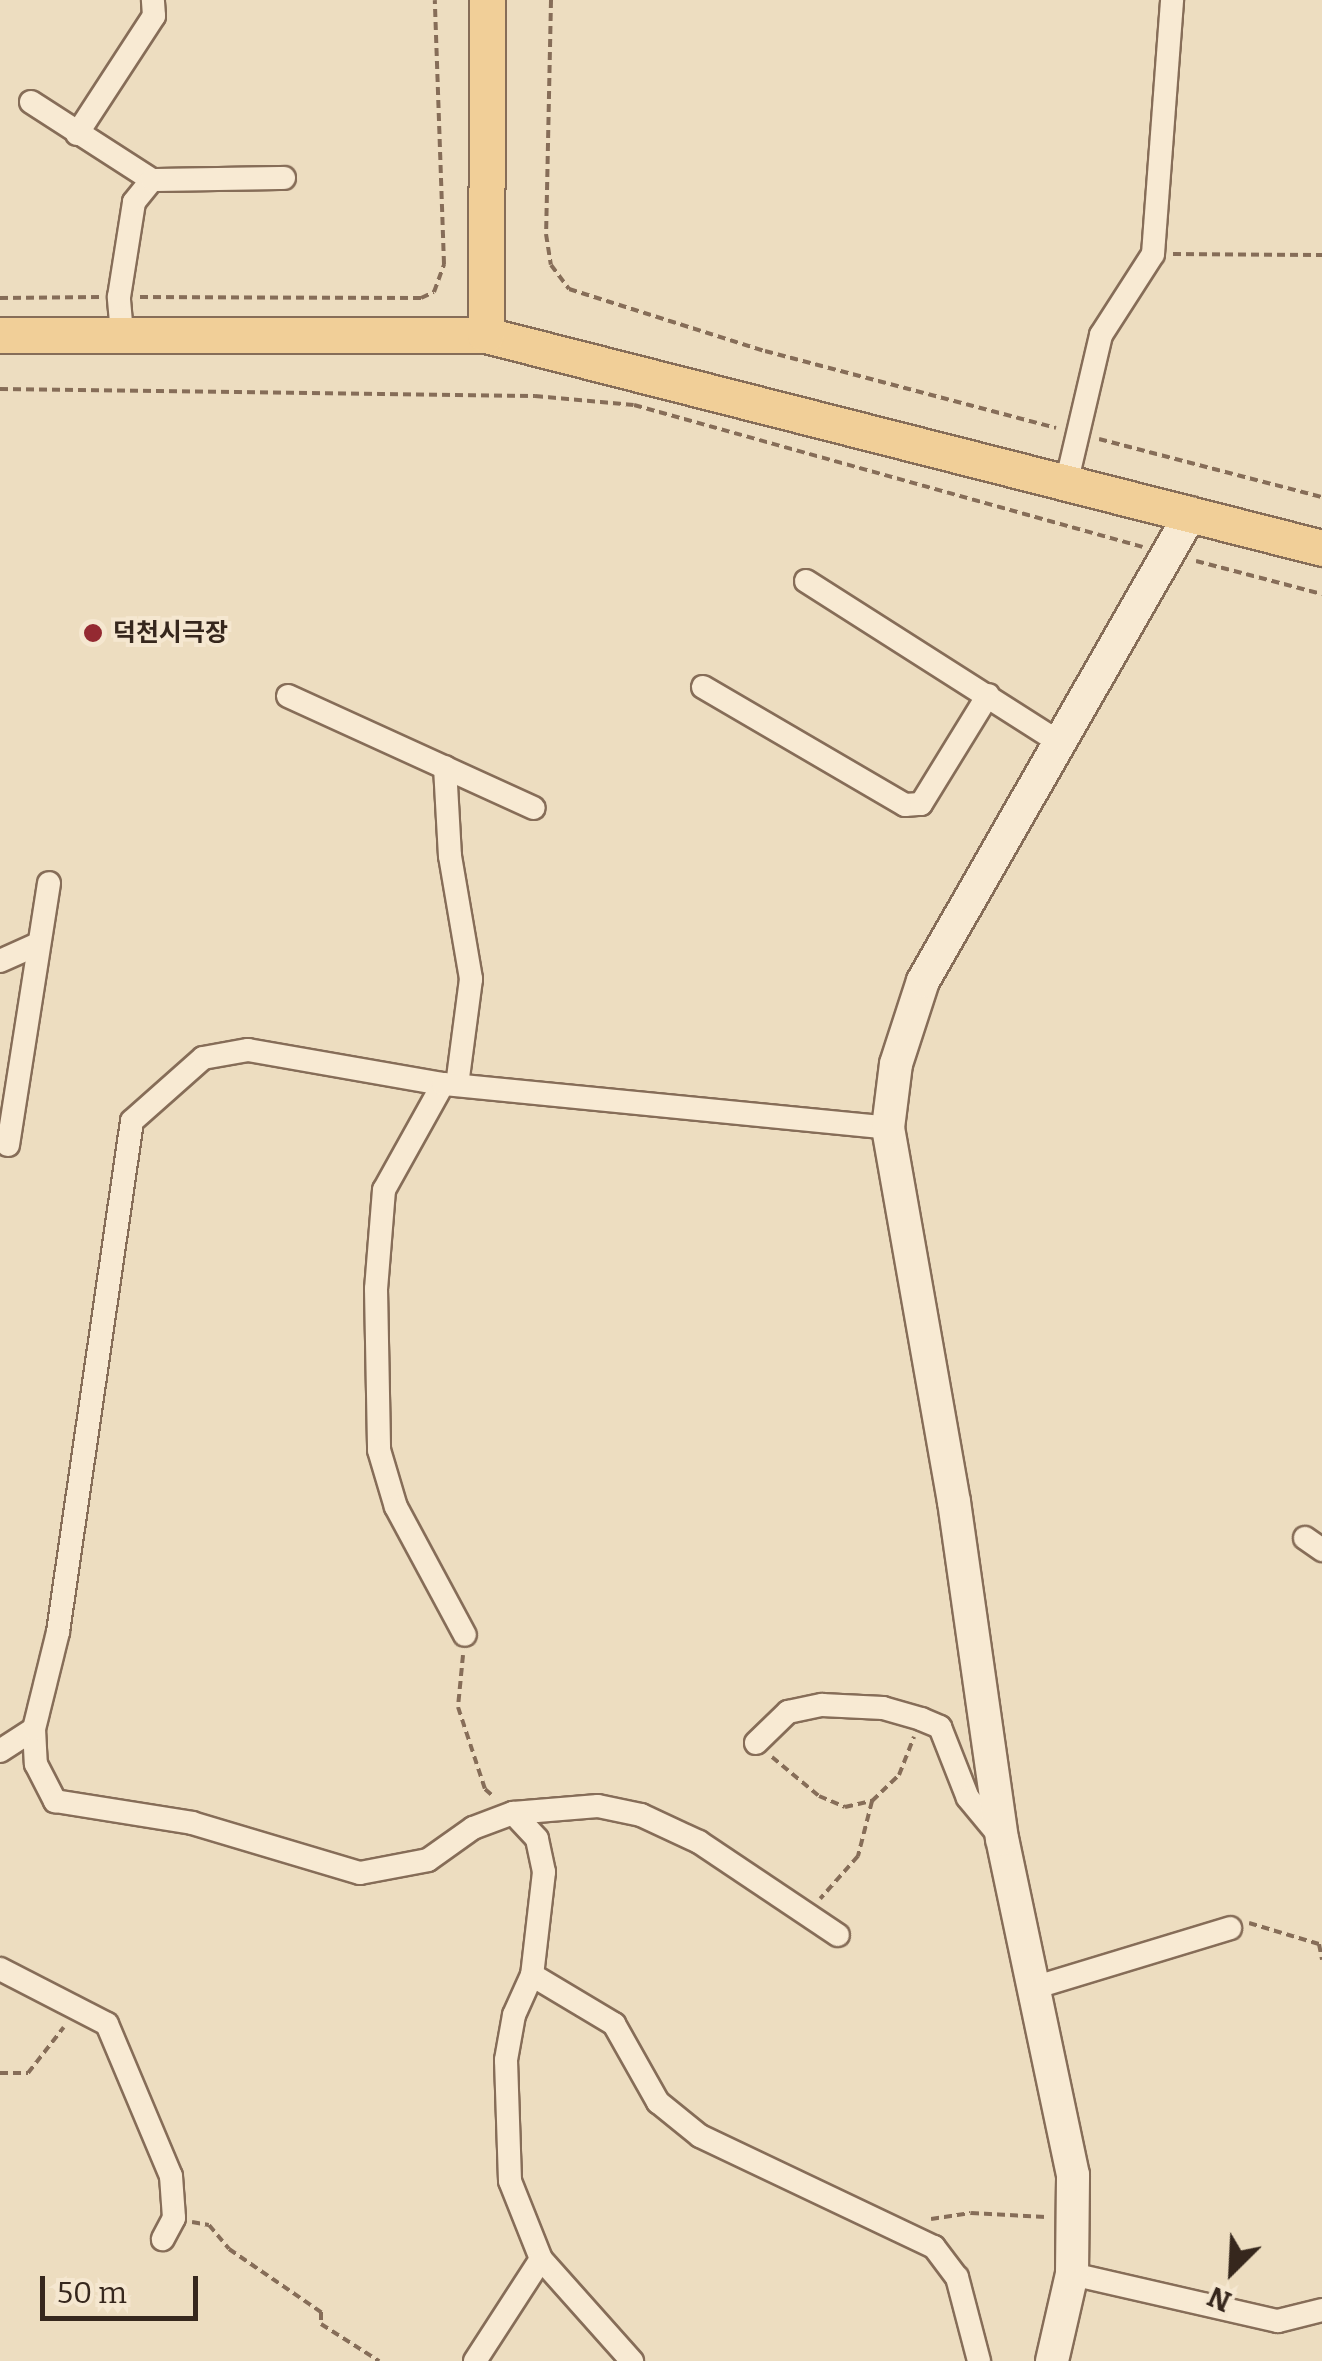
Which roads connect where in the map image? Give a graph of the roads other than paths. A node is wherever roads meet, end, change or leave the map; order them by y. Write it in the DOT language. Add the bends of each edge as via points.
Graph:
graph roads {
  1 [pos="154,0"];
  2 [pos="487,0"];
  3 [pos="1172,0"];
  4 [pos="31,102"];
  5 [pos="77,134"];
  6 [pos="284,178"];
  7 [pos="152,180"];
  8 [pos="122,334"];
  9 [pos="0,335"];
  10 [pos="486,335"];
  11 [pos="1067,480"];
  12 [pos="1191,512"];
  13 [pos="1322,548"];
  14 [pos="806,581"];
  15 [pos="704,687"];
  16 [pos="988,694"];
  17 [pos="288,696"];
  18 [pos="1060,743"];
  19 [pos="445,767"];
  20 [pos="534,808"];
  21 [pos="49,882"];
  22 [pos="38,944"];
  23 [pos="0,960"];
  24 [pos="450,1085"];
  25 [pos="888,1128"];
  26 [pos="8,1145"];
  27 [pos="465,1635"];
  28 [pos="34,1729"];
  29 [pos="756,1744"];
  30 [pos="0,1751"];
  31 [pos="512,1813"];
  32 [pos="1002,1839"];
  33 [pos="1230,1928"];
  34 [pos="838,1935"];
  35 [pos="0,1969"];
  36 [pos="532,1976"];
  37 [pos="1033,1988"];
  38 [pos="163,2239"];
  39 [pos="541,2259"];
  40 [pos="1072,2274"];
  41 [pos="1322,2310"];
  42 [pos="475,2361"];
  43 [pos="632,2361"];
  44 [pos="979,2361"];
  45 [pos="1052,2361"];
  1 -- 5 [label="street" via="154,16"];
  2 -- 10 [label="main road"];
  3 -- 11 [label="street" via="1153,254 1101,335"];
  4 -- 5 [label="street"];
  5 -- 7 [label="street"];
  6 -- 7 [label="street"];
  7 -- 8 [label="street" via="134,202 119,297"];
  8 -- 9 [label="main road"];
  8 -- 10 [label="main road"];
  10 -- 11 [label="main road"];
  11 -- 12 [label="main road"];
  12 -- 13 [label="main road"];
  12 -- 18 [label="street"];
  14 -- 16 [label="street"];
  15 -- 16 [label="street" via="906,805 920,804"];
  16 -- 18 [label="street"];
  17 -- 19 [label="street"];
  18 -- 25 [label="street" via="924,981 896,1064"];
  19 -- 20 [label="street"];
  19 -- 24 [label="street" via="450,856 471,980"];
  21 -- 22 [label="street"];
  22 -- 23 [label="street"];
  22 -- 26 [label="street"];
  24 -- 25 [label="street"];
  24 -- 27 [label="street" via="384,1190 376,1289 379,1450 396,1508"];
  24 -- 28 [label="street" via="248,1050 204,1058 132,1122 58,1632"];
  25 -- 32 [label="street" via="954,1502"];
  28 -- 30 [label="street"];
  28 -- 31 [label="street" via="36,1764 56,1800 192,1823 360,1873 428,1860 474,1828"];
  29 -- 32 [label="street" via="788,1712 822,1706 883,1708 921,1719 940,1727 968,1798"];
  31 -- 34 [label="street" via="598,1806 641,1815 698,1842"];
  31 -- 36 [label="street" via="536,1839 544,1872"];
  32 -- 37 [label="street"];
  33 -- 37 [label="street"];
  35 -- 38 [label="street" via="107,2024 171,2176 174,2218"];
  36 -- 39 [label="street" via="514,2015 506,2060 510,2181"];
  36 -- 44 [label="street" via="614,2024 658,2102 700,2136 934,2247 957,2277"];
  37 -- 40 [label="street" via="1078,2215"];
  39 -- 42 [label="street"];
  39 -- 43 [label="street"];
  40 -- 41 [label="street" via="1278,2321"];
  40 -- 45 [label="street"];
}
